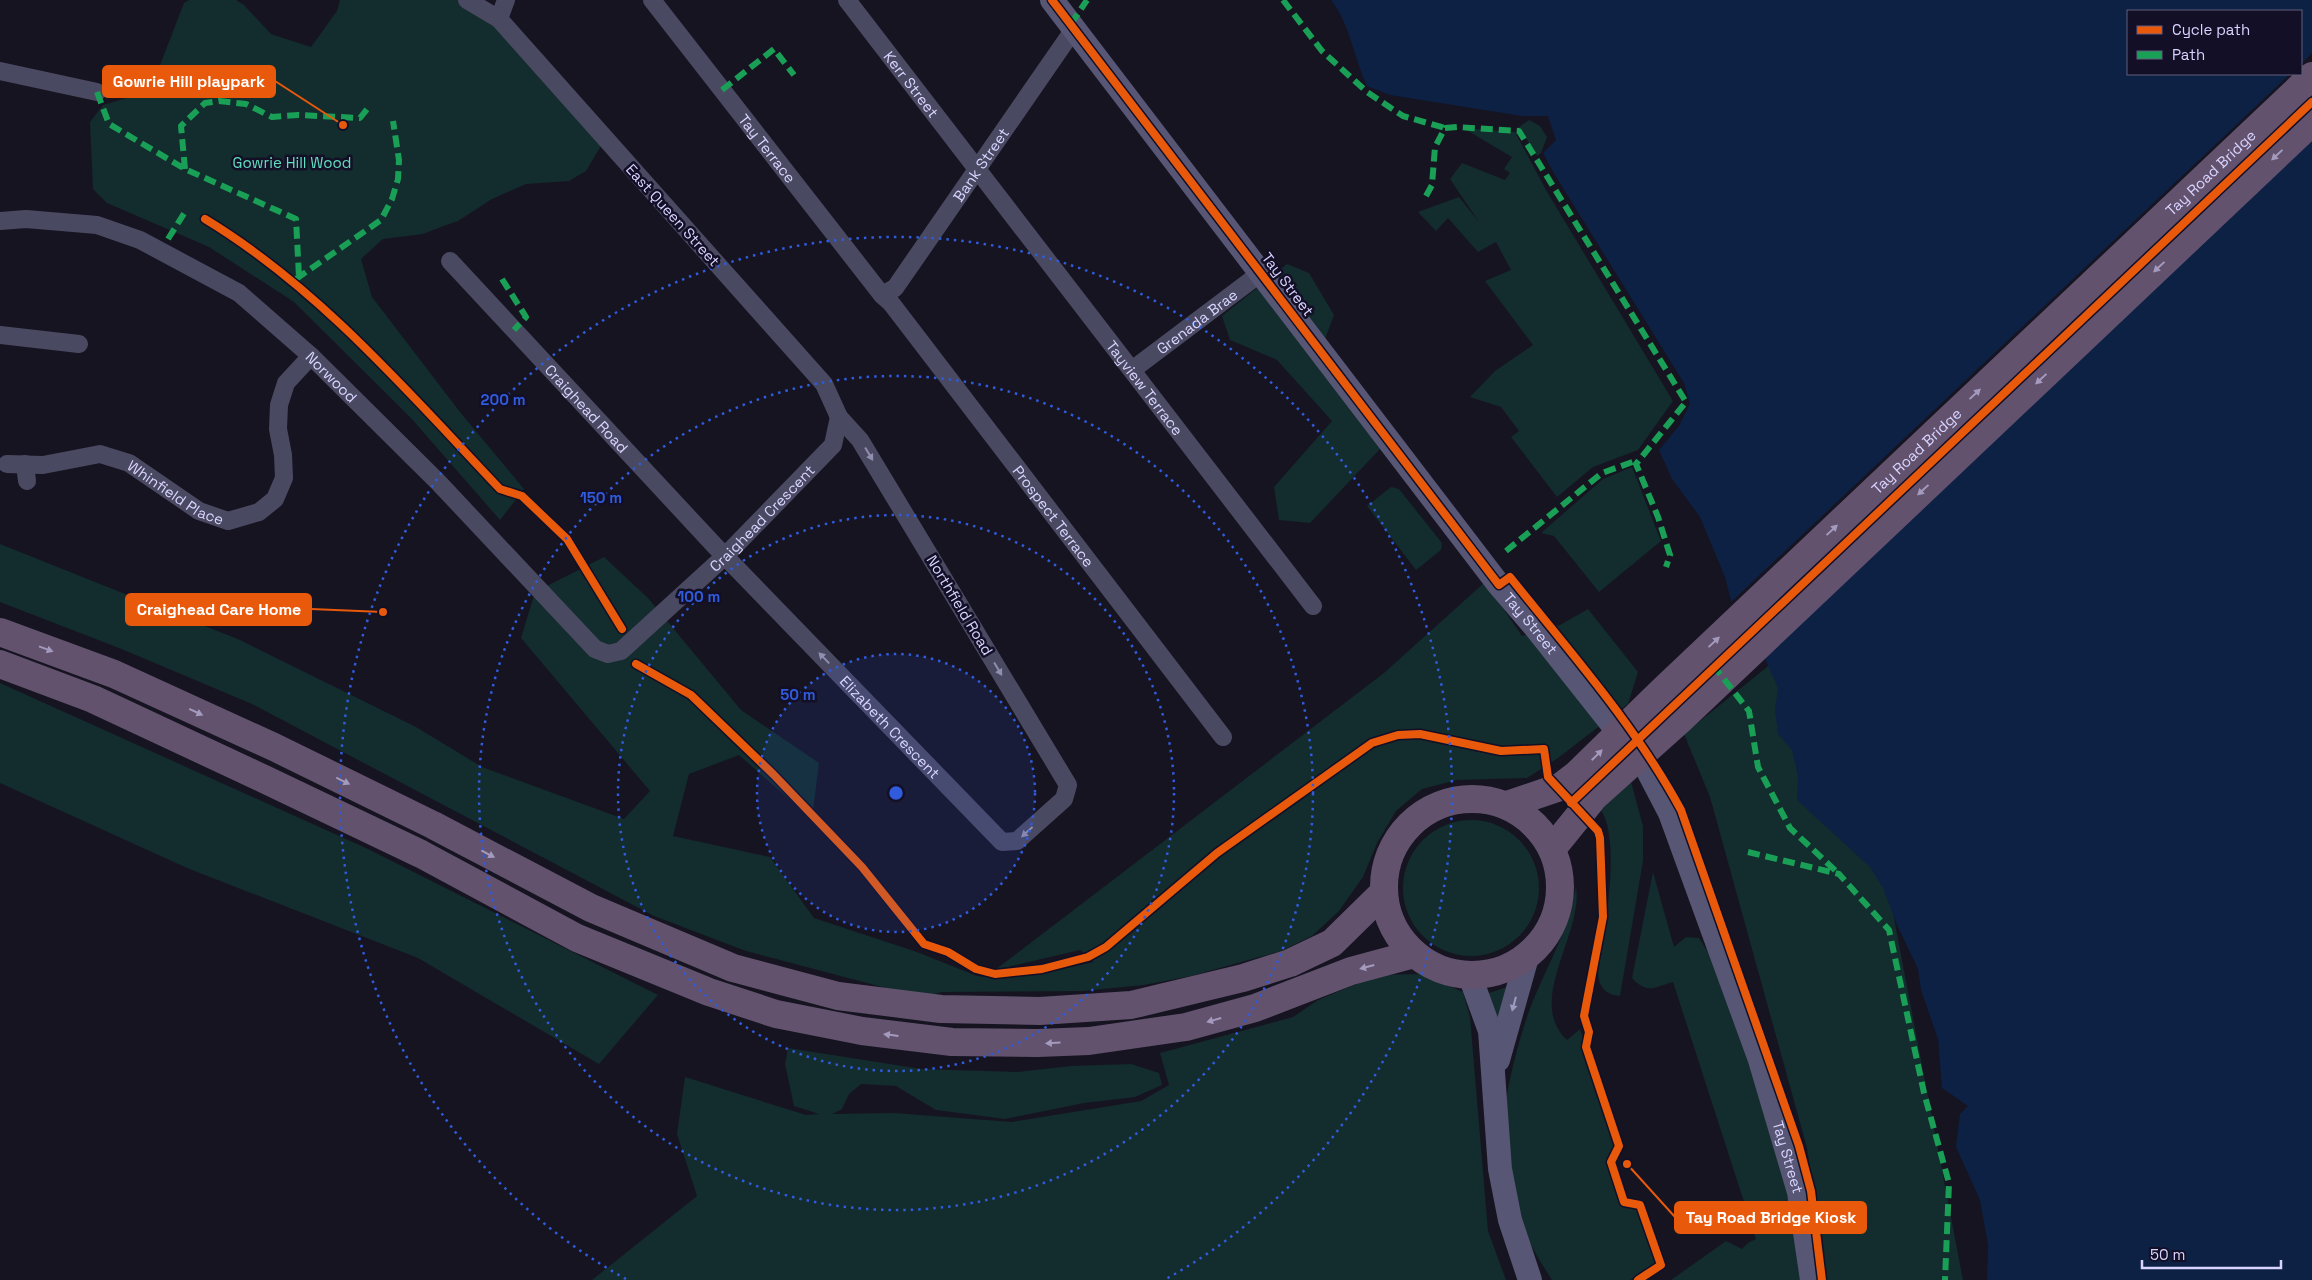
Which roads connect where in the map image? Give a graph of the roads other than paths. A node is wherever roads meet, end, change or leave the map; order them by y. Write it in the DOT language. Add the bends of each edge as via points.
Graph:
graph roads {
  1 [pos="468,0"];
  2 [pos="506,0"];
  3 [pos="652,0"];
  4 [pos="847,0"];
  5 [pos="1052,0"];
  6 [pos="499,19"];
  7 [pos="1074,29"];
  8 [pos="0,70"];
  9 [pos="2312,76"];
  10 [pos="97,92"];
  11 [pos="2312,122"];
  12 [pos="977,168"];
  13 [pos="0,221"];
  14 [pos="450,261"];
  15 [pos="1262,272"];
  16 [pos="882,295"];
  17 [pos="0,335"];
  18 [pos="79,344"];
  19 [pos="311,356"];
  20 [pos="1132,370"];
  21 [pos="838,417"];
  22 [pos="7,464"];
  23 [pos="725,556"];
  24 [pos="1313,606"];
  25 [pos="0,632"];
  26 [pos="595,649"];
  27 [pos="0,664"];
  28 [pos="1223,737"];
  29 [pos="1064,799"];
  30 [pos="1507,805"];
  31 [pos="1552,849"];
  32 [pos="1384,892"];
  33 [pos="1414,954"];
  34 [pos="1527,957"];
  35 [pos="1470,976"];
  36 [pos="1495,1074"];
  37 [pos="1530,1280"];
  38 [pos="1812,1280"];
  1 -- 6 [label="street, East Queen Street"];
  2 -- 6 [label="street"];
  3 -- 16 [label="street, Tay Terrace"];
  4 -- 12 [label="street, Kerr Street"];
  5 -- 7 [label="main road, Tay Street"];
  6 -- 21 [label="street, East Queen Street" via="824,384"];
  7 -- 12 [label="street, Bank Street"];
  7 -- 15 [label="main road, Tay Street"];
  8 -- 10 [label="street"];
  30 -- 9 [label="highway, Tay Road Bridge, one-way, bridge" via="1560,787 1577,774"];
  11 -- 31 [label="highway, one-way, bridge" via="1594,798"];
  12 -- 16 [label="street, Bank Street" via="895,288"];
  12 -- 20 [label="street, Tayview Terrace"];
  13 -- 19 [label="street, Norwood" via="26,219 97,225 140,240 238,293"];
  14 -- 23 [label="street, Craighead Road"];
  15 -- 20 [label="street, Grenada Brae"];
  15 -- 38 [label="main road, Tay Street" via="1499,585 1646,767 1670,813 1760,1060 1799,1192"];
  16 -- 28 [label="street, Prospect Terrace"];
  17 -- 18 [label="street"];
  19 -- 22 [label="street, Whinfield Place" via="286,382 279,405 278,429 284,478 276,499 259,512 228,521 199,511 129,463 100,454 43,465 26,473"];
  19 -- 26 [label="street, Norwood" via="438,482"];
  20 -- 24 [label="street, Tayview Terrace"];
  21 -- 23 [label="street, Craighead Crescent" via="833,445"];
  21 -- 29 [label="street, Northfield Road, one-way" via="860,440 1068,785"];
  23 -- 26 [label="street, Craighead Crescent" via="621,651 608,654"];
  29 -- 23 [label="street, Elizabeth Crescent, one-way" via="1017,841 1002,842"];
  25 -- 32 [label="highway, one-way" via="114,674 274,748 432,825 590,908 733,968 838,996 941,1009 1040,1011 1130,1005 1244,978 1290,963 1332,943"];
  33 -- 27 [label="highway, one-way" via="1351,971 1255,1008 1186,1027 1089,1041 1038,1044 952,1042 843,1028 776,1014 709,992 577,938 421,854 264,779 94,700"];
  30 -- 31 [label="highway" via="1526,816 1542,832"];
  30 -- 32 [label="highway" via="1480,798 1455,800 1424,812 1404,831 1388,858"];
  31 -- 34 [label="highway" via="1560,872 1558,907 1550,930"];
  32 -- 33 [label="highway" via="1388,915 1400,938"];
  33 -- 35 [label="highway" via="1431,966"];
  34 -- 35 [label="highway" via="1494,973"];
  34 -- 36 [label="main road, one-way"];
  35 -- 36 [label="main road" via="1490,1031"];
  36 -- 37 [label="main road" via="1500,1169 1510,1220"];
}
